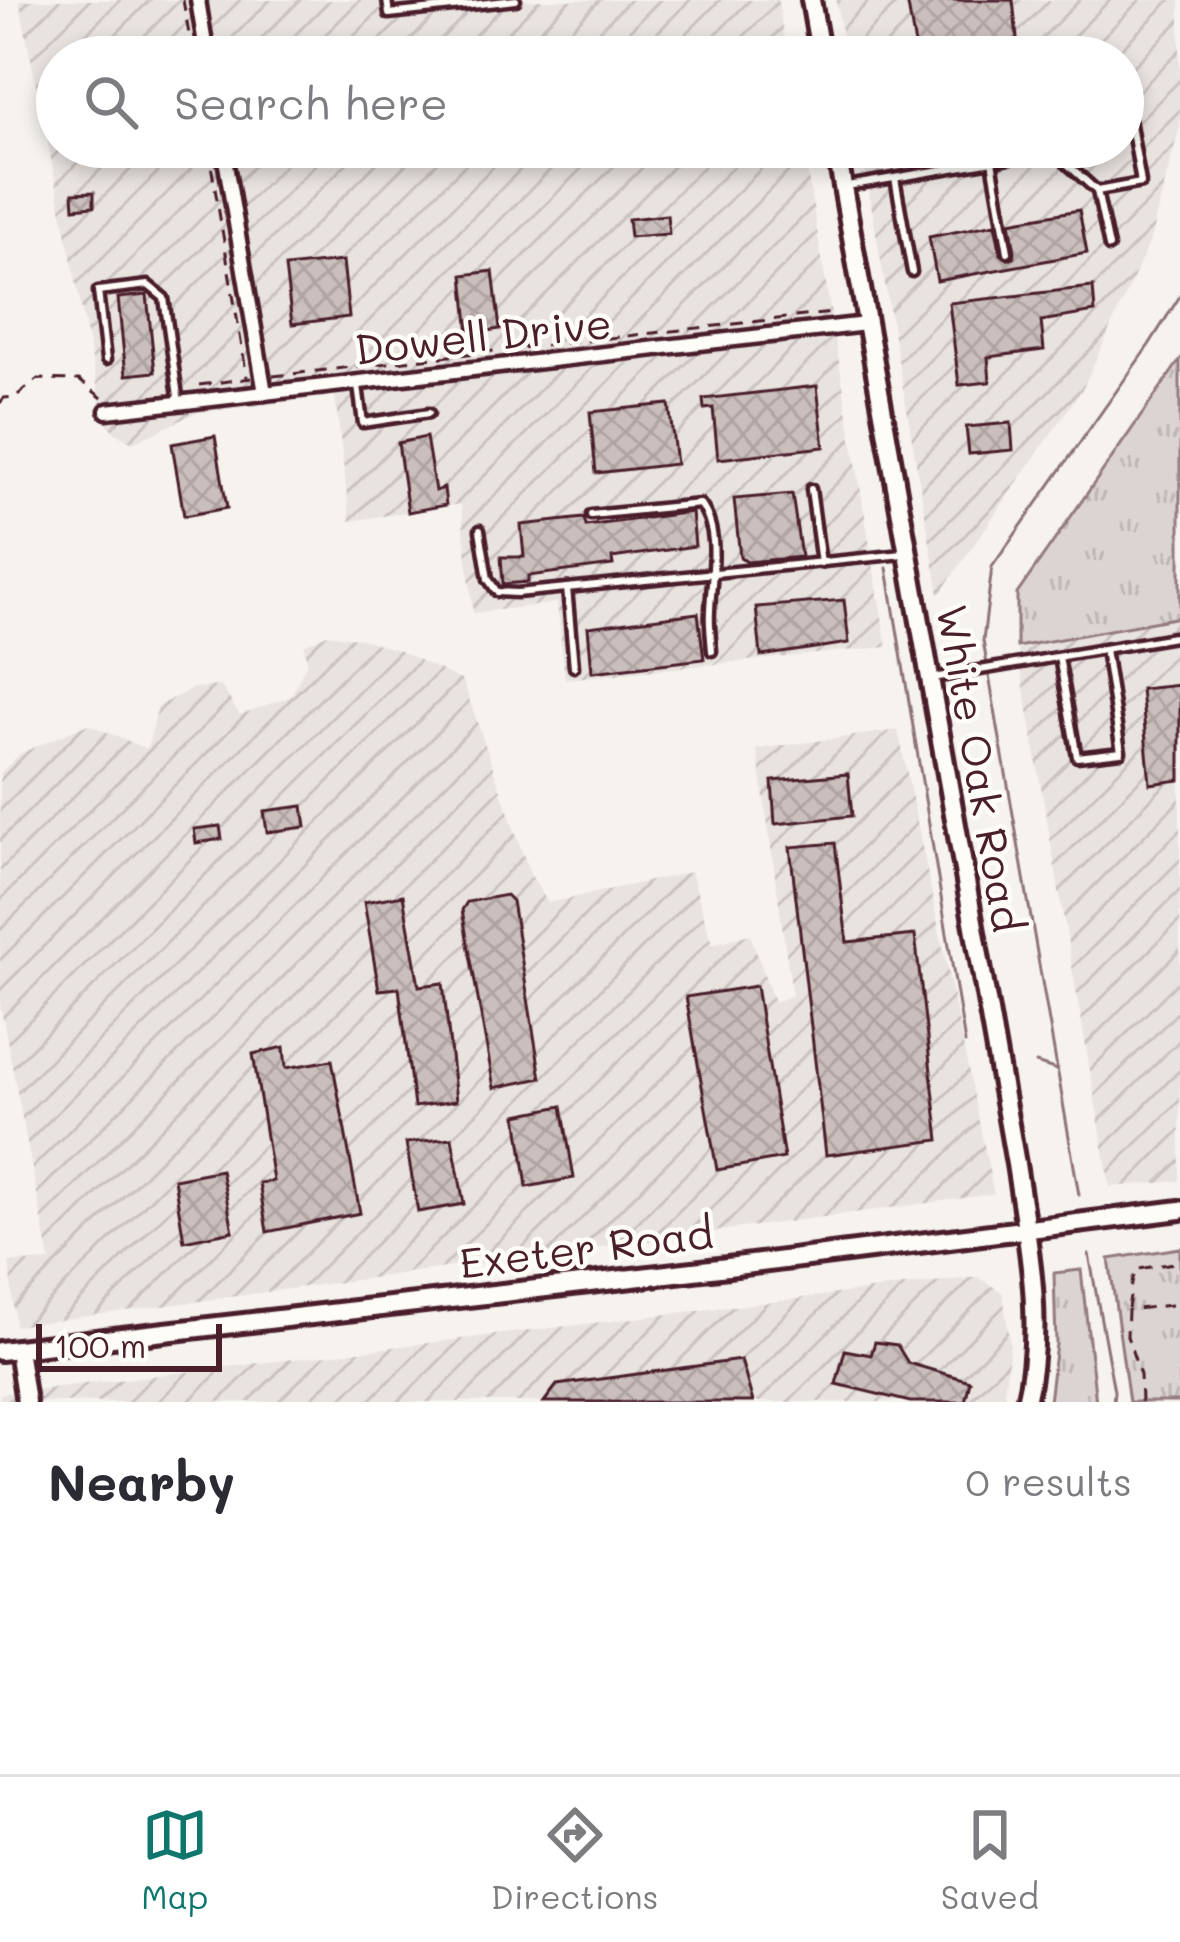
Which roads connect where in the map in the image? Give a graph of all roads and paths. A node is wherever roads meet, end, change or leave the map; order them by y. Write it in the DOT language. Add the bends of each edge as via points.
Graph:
graph roads {
  1 [pos="183,0"];
  2 [pos="198,0"];
  3 [pos="387,0"];
  4 [pos="419,0"];
  5 [pos="515,0"];
  6 [pos="811,0"];
  7 [pos="492,1"];
  8 [pos="449,4"];
  9 [pos="419,11"];
  10 [pos="189,36"];
  11 [pos="204,36"];
  12 [pos="817,36"];
  13 [pos="212,168"];
  14 [pos="226,168"];
  15 [pos="840,168"];
  16 [pos="952,168"];
  17 [pos="993,168"];
  18 [pos="1072,168"];
  19 [pos="1138,168"];
  20 [pos="895,178"];
  21 [pos="843,187"];
  22 [pos="1097,191"];
  23 [pos="1109,247"];
  24 [pos="1008,252"];
  25 [pos="912,272"];
  26 [pos="831,313"];
  27 [pos="866,325"];
  28 [pos="106,360"];
  29 [pos="254,378"];
  30 [pos="358,382"];
  31 [pos="199,385"];
  32 [pos="265,393"];
  33 [pos="178,403"];
  34 [pos="0,404"];
  35 [pos="112,410"];
  36 [pos="429,413"];
  37 [pos="812,489"];
  38 [pos="591,515"];
  39 [pos="480,530"];
  40 [pos="907,554"];
  41 [pos="821,562"];
  42 [pos="714,572"];
  43 [pos="567,588"];
  44 [pos="1180,636"];
  45 [pos="1105,649"];
  46 [pos="712,651"];
  47 [pos="1059,657"];
  48 [pos="574,667"];
  49 [pos="929,679"];
  50 [pos="1180,1210"];
  51 [pos="1025,1228"];
  52 [pos="1180,1262"];
  53 [pos="1180,1304"];
  54 [pos="1128,1310"];
  55 [pos="9,1350"];
  56 [pos="26,1402"];
  57 [pos="1026,1402"];
  58 [pos="1141,1402"];
  1 -- 10 [label="path"];
  2 -- 11 [label="street"];
  3 -- 9 [label="lane" via="388,14"];
  4 -- 9 [label="lane"];
  5 -- 7 [label="lane"];
  6 -- 12 [label="street"];
  7 -- 8 [label="lane"];
  8 -- 9 [label="lane"];
  13 -- 29 [label="path"];
  14 -- 29 [label="street"];
  15 -- 21 [label="street, White Oak Road"];
  16 -- 20 [label="lane"];
  17 -- 24 [label="lane"];
  18 -- 22 [label="lane"];
  19 -- 22 [label="lane" via="1141,183"];
  20 -- 21 [label="lane"];
  20 -- 25 [label="lane"];
  21 -- 27 [label="street, White Oak Road"];
  22 -- 23 [label="lane"];
  26 -- 29 [label="path"];
  27 -- 30 [label="street, Dowell Drive"];
  27 -- 40 [label="street, White Oak Road"];
  28 -- 33 [label="lane" via="98,291 148,285 164,298"];
  29 -- 31 [label="path"];
  29 -- 32 [label="street"];
  30 -- 32 [label="street, Dowell Drive"];
  30 -- 36 [label="lane" via="363,423"];
  32 -- 33 [label="street, Dowell Drive"];
  33 -- 35 [label="street, Dowell Drive"];
  34 -- 35 [label="path" via="38,379 79,380"];
  37 -- 41 [label="lane"];
  38 -- 42 [label="lane" via="700,504 709,515"];
  39 -- 43 [label="lane" via="497,592"];
  40 -- 41 [label="lane"];
  40 -- 49 [label="street, White Oak Road"];
  41 -- 42 [label="lane"];
  42 -- 43 [label="lane"];
  42 -- 46 [label="lane"];
  43 -- 48 [label="lane"];
  44 -- 45 [label="lane"];
  45 -- 47 [label="lane"];
  45 -- 47 [label="lane" via="1121,752 1076,757"];
  47 -- 49 [label="lane"];
  49 -- 51 [label="street, White Oak Road"];
  50 -- 51 [label="street, Exeter Road"];
  51 -- 55 [label="street, Exeter Road"];
  51 -- 57 [label="street, White Oak Road" via="1034,1295"];
  52 -- 54 [label="path" via="1139,1269"];
  53 -- 54 [label="path"];
  54 -- 58 [label="path"];
  55 -- 56 [label="street"];
}
